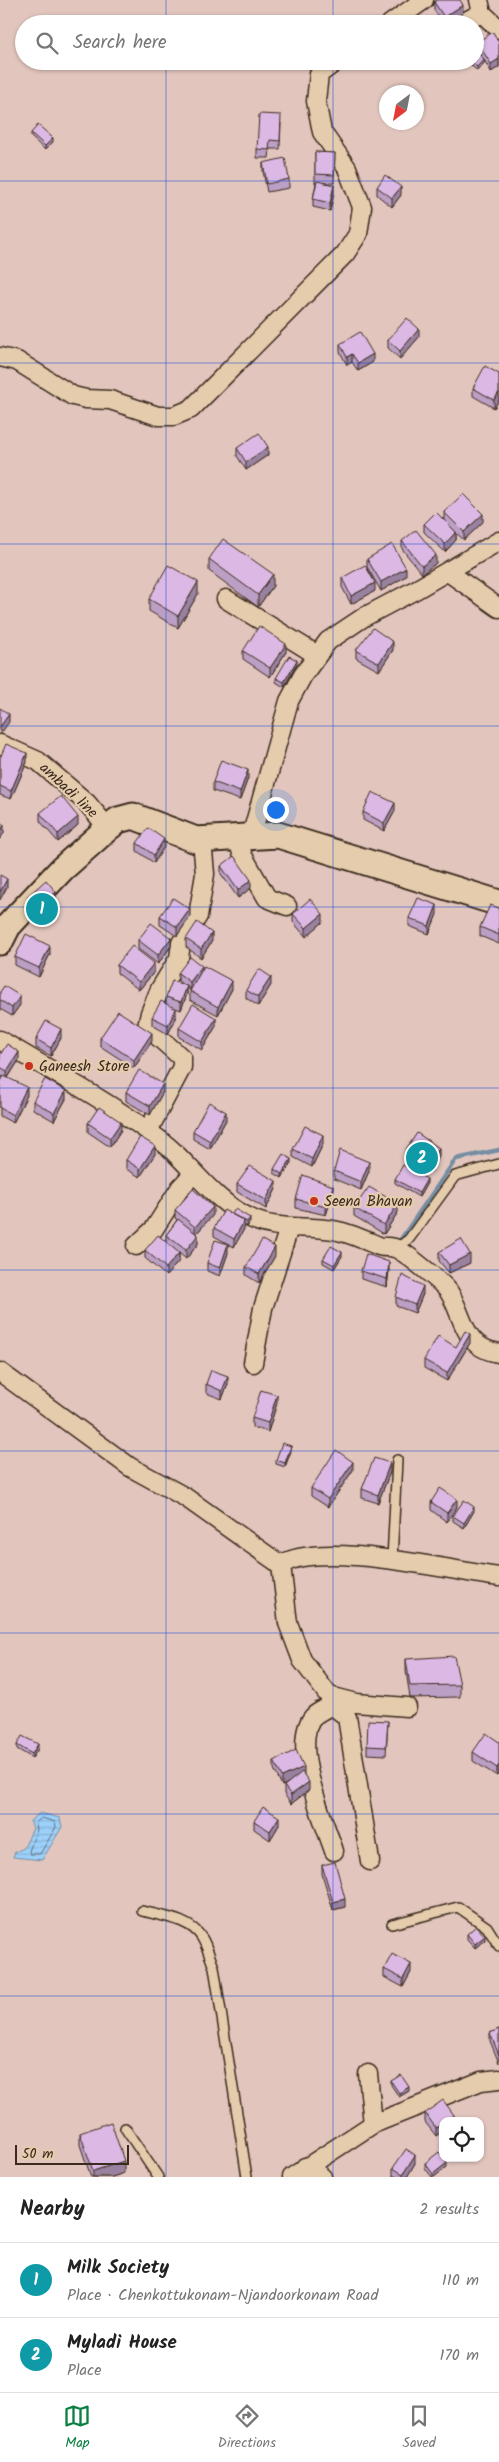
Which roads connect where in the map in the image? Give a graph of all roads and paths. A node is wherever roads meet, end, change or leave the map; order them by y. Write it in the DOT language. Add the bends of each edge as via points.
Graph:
graph roads {
  1 [pos="424,0"];
  2 [pos="481,7"];
  3 [pos="403,15"];
  4 [pos="471,15"];
  5 [pos="499,29"];
  6 [pos="325,70"];
  7 [pos="0,357"];
  8 [pos="499,540"];
  9 [pos="448,572"];
  10 [pos="226,599"];
  11 [pos="499,608"];
  12 [pos="317,655"];
  13 [pos="0,744"];
  14 [pos="108,828"];
  15 [pos="244,837"];
  16 [pos="202,840"];
  17 [pos="499,903"];
  18 [pos="287,906"];
  19 [pos="0,942"];
  20 [pos="0,1040"];
  21 [pos="148,1132"];
  22 [pos="499,1164"];
  23 [pos="194,1173"];
  24 [pos="289,1228"];
  25 [pos="136,1246"];
  26 [pos="397,1248"];
  27 [pos="499,1353"];
  28 [pos="253,1363"];
  29 [pos="0,1372"];
  30 [pos="397,1460"];
  31 [pos="392,1560"];
  32 [pos="281,1565"];
  33 [pos="499,1577"];
  34 [pos="331,1700"];
  35 [pos="407,1707"];
  36 [pos="334,1851"];
  37 [pos="370,1861"];
  38 [pos="142,1911"];
  39 [pos="392,1924"];
  40 [pos="499,1946"];
  41 [pos="368,2074"];
  42 [pos="499,2080"];
  43 [pos="373,2124"];
  44 [pos="125,2128"];
  45 [pos="298,2172"];
  46 [pos="158,2177"];
  47 [pos="247,2177"];
  48 [pos="322,2177"];
  1 -- 3 [label="street"];
  2 -- 4 [label="street"];
  2 -- 5 [label="street"];
  6 -- 7 [label="street" via="319,74 316,102 322,132 347,168 362,207 358,234 345,254 190,409 174,416 158,416 110,400 86,400 16,362"];
  8 -- 9 [label="street"];
  9 -- 11 [label="street"];
  9 -- 12 [label="street" via="364,617 328,641"];
  10 -- 12 [label="street"];
  12 -- 15 [label="street" via="289,701"];
  13 -- 14 [label="street, ambadi line" via="38,761 87,803"];
  14 -- 16 [label="main road" via="118,820 132,816"];
  14 -- 19 [label="main road" via="62,869 8,926"];
  15 -- 16 [label="main road"];
  15 -- 17 [label="main road" via="278,835"];
  15 -- 18 [label="street" via="243,856 267,898"];
  16 -- 21 [label="street" via="205,874 198,916 181,943 179,958 160,989 147,1027 182,1058 182,1067"];
  20 -- 21 [label="street" via="86,1090"];
  21 -- 23 [label="street"];
  22 -- 26 [label="lane" via="455,1176 409,1239"];
  23 -- 24 [label="street" via="214,1193 247,1217 271,1226"];
  23 -- 25 [label="street" via="180,1188 154,1229"];
  24 -- 26 [label="street" via="328,1229"];
  24 -- 28 [label="street" via="262,1308"];
  26 -- 27 [label="street" via="450,1293 474,1340"];
  29 -- 32 [label="street" via="130,1467 185,1497"];
  30 -- 31 [label="lane"];
  31 -- 32 [label="street" via="359,1555 319,1555"];
  31 -- 33 [label="street"];
  32 -- 34 [label="street" via="288,1623 302,1660"];
  34 -- 35 [label="street"];
  34 -- 36 [label="street" via="315,1715 308,1727 305,1744 311,1783"];
  34 -- 37 [label="street" via="347,1717"];
  38 -- 47 [label="lane" via="173,1918 190,1927 202,1937 214,1967"];
  39 -- 40 [label="lane" via="458,1907 487,1927"];
  41 -- 43 [label="street"];
  42 -- 43 [label="street" via="481,2081"];
  43 -- 45 [label="street"];
  44 -- 46 [label="lane"];
  45 -- 48 [label="street"];
}
